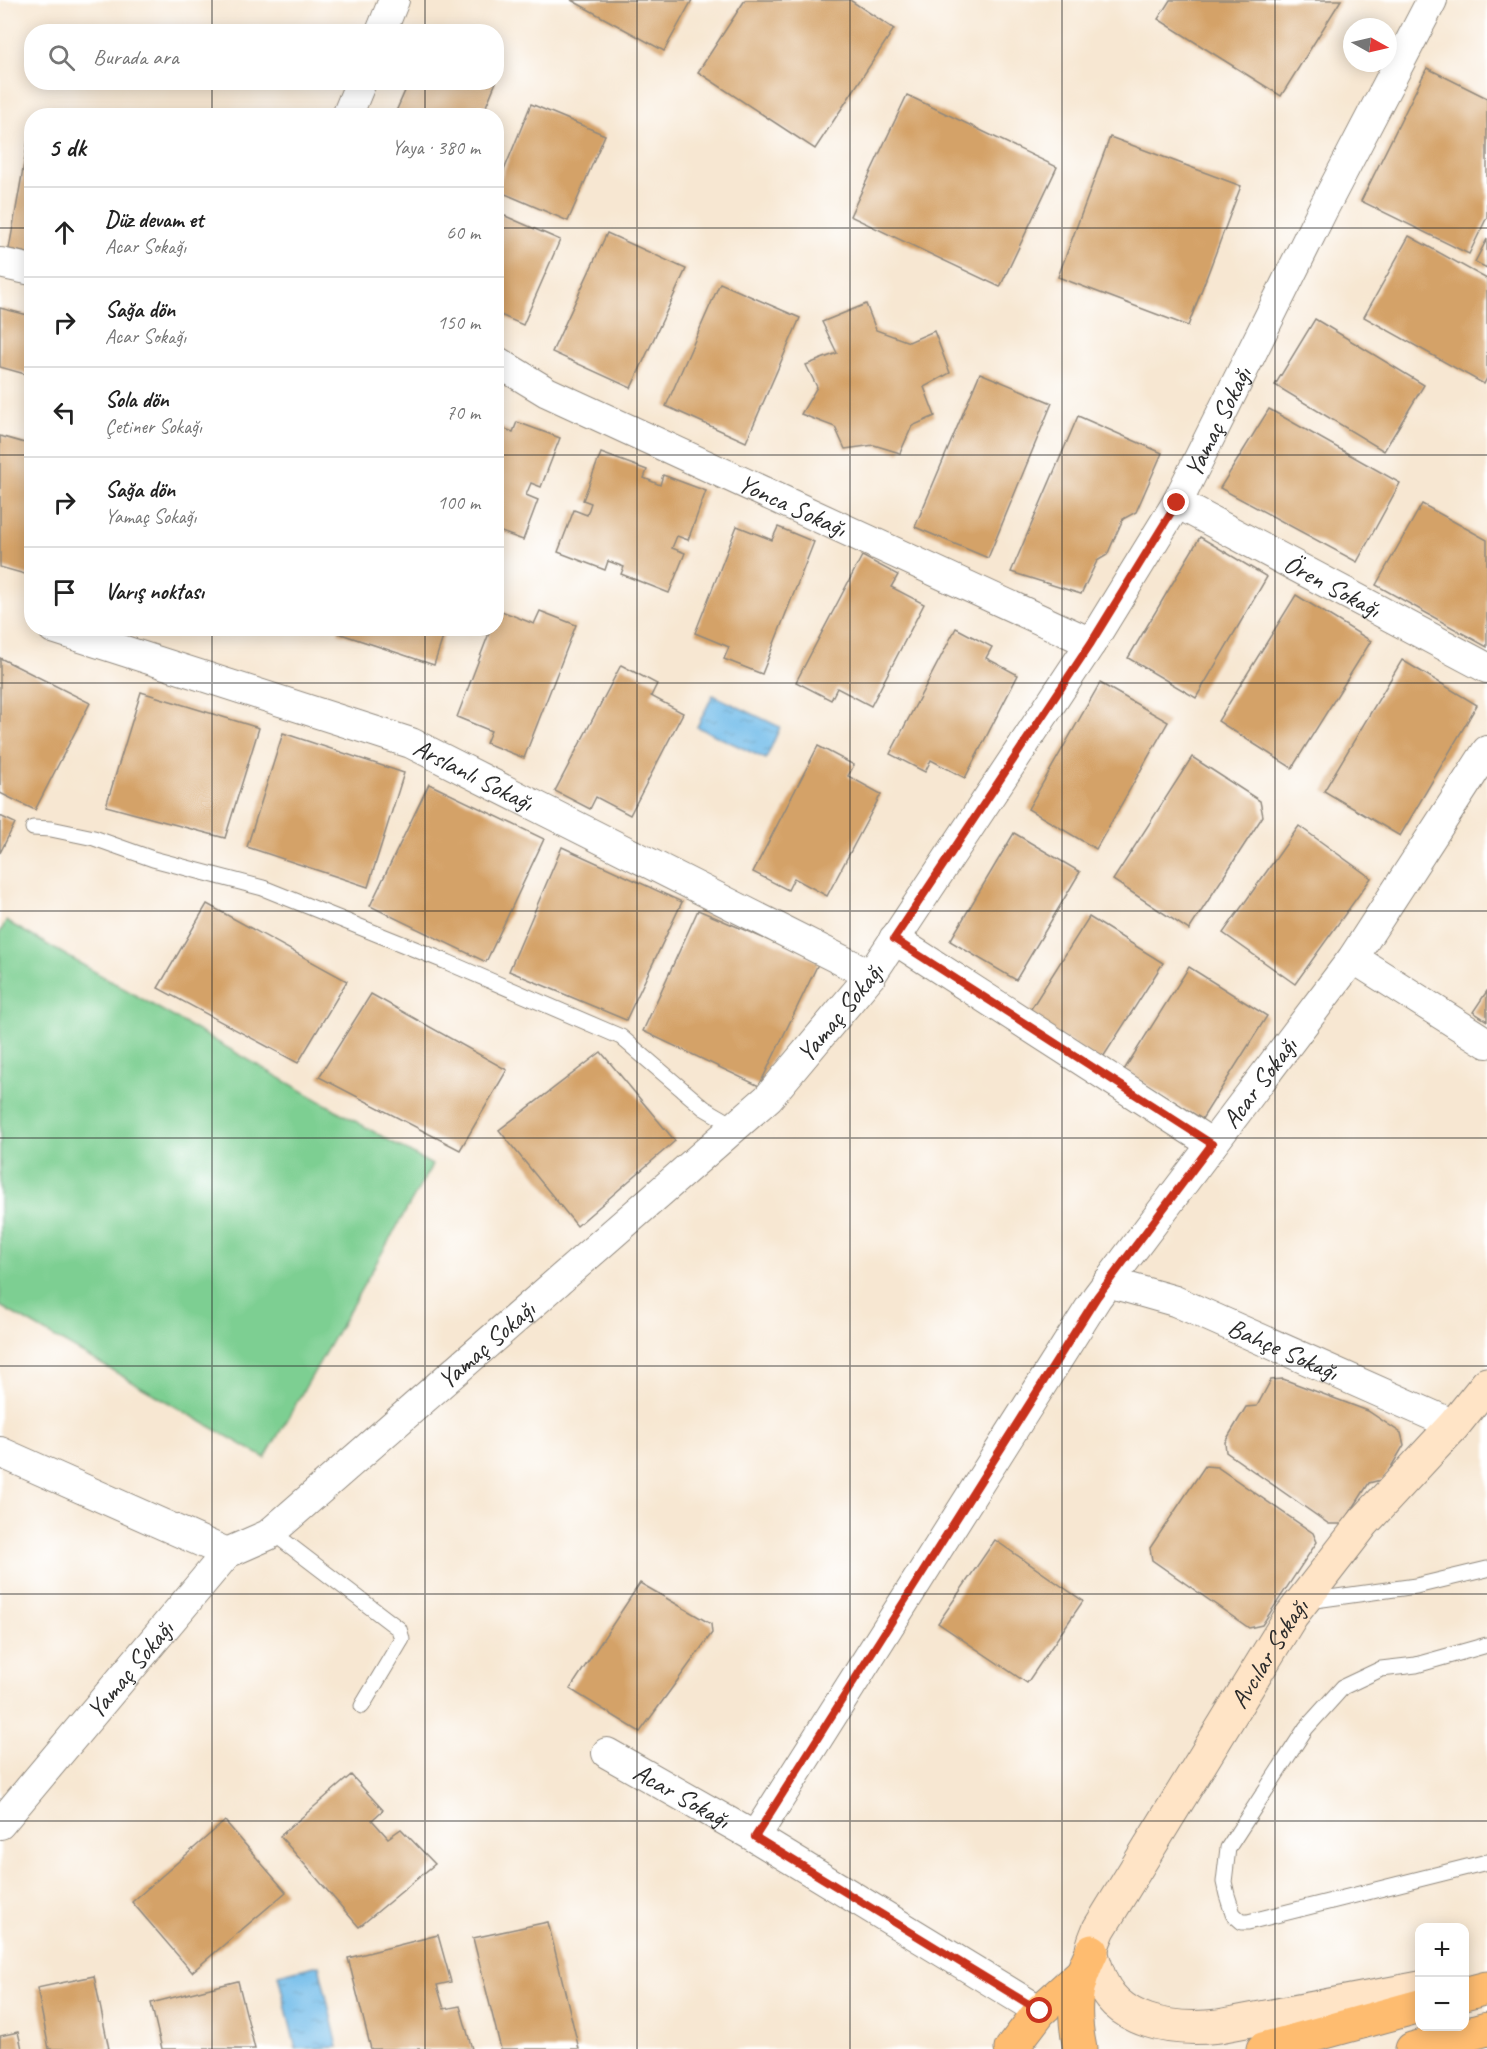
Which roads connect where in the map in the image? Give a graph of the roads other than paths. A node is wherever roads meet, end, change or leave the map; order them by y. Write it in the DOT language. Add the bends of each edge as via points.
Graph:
graph roads {
  1 [pos="394,0"];
  2 [pos="1432,0"];
  3 [pos="384,24"];
  4 [pos="358,90"];
  5 [pos="350,108"];
  6 [pos="0,263"];
  7 [pos="24,268"];
  8 [pos="504,366"];
  9 [pos="1177,503"];
  10 [pos="78,636"];
  11 [pos="1091,643"];
  12 [pos="1487,668"];
  13 [pos="1487,751"];
  14 [pos="33,828"];
  15 [pos="894,939"];
  16 [pos="1353,958"];
  17 [pos="871,975"];
  18 [pos="1487,1043"];
  19 [pos="735,1126"];
  20 [pos="1212,1144"];
  21 [pos="1108,1282"];
  22 [pos="1487,1384"];
  23 [pos="1454,1425"];
  24 [pos="0,1452"];
  25 [pos="272,1532"];
  26 [pos="227,1553"];
  27 [pos="1487,1569"];
  28 [pos="1302,1601"];
  29 [pos="1487,1645"];
  30 [pos="362,1706"];
  31 [pos="607,1754"];
  32 [pos="0,1824"];
  33 [pos="755,1837"];
  34 [pos="1487,1862"];
  35 [pos="1086,1963"];
  36 [pos="1487,1976"];
  37 [pos="1469,1979"];
  38 [pos="1487,1988"];
  39 [pos="1415,1989"];
  40 [pos="1469,1993"];
  41 [pos="1415,2008"];
  42 [pos="1040,2011"];
  43 [pos="1487,2029"];
  44 [pos="1011,2049"];
  45 [pos="1080,2049"];
  46 [pos="1263,2049"];
  47 [pos="1412,2049"];
  1 -- 3 [label="street"];
  2 -- 9 [label="street, Yamaç Sokağı" via="1323,208"];
  4 -- 5 [label="street"];
  6 -- 7 [label="street"];
  8 -- 11 [label="street, Yonca Sokağı" via="548,392"];
  9 -- 11 [label="street, Yamaç Sokağı"];
  9 -- 12 [label="street, Ören Sokağı"];
  10 -- 17 [label="street, Arslanlı Sokağı" via="411,743"];
  11 -- 15 [label="street, Yamaç Sokağı"];
  13 -- 16 [label="street, Acar Sokağı"];
  14 -- 19 [label="lane" via="94,838 153,859 262,888 447,962 621,1036 704,1108"];
  15 -- 17 [label="street, Yamaç Sokağı"];
  15 -- 20 [label="street"];
  16 -- 18 [label="street"];
  16 -- 20 [label="street, Acar Sokağı"];
  17 -- 19 [label="street, Yamaç Sokağı" via="768,1098"];
  19 -- 25 [label="street, Yamaç Sokağı"];
  20 -- 21 [label="street, Acar Sokağı"];
  21 -- 23 [label="street, Bahçe Sokağı" via="1175,1301"];
  21 -- 33 [label="street, Acar Sokağı"];
  22 -- 23 [label="main road, Avcılar Sokağı"];
  23 -- 28 [label="main road, Avcılar Sokağı" via="1364,1522"];
  24 -- 26 [label="street"];
  25 -- 26 [label="street, Yamaç Sokağı"];
  25 -- 30 [label="lane" via="399,1629 402,1639"];
  26 -- 32 [label="street, Yamaç Sokağı"];
  27 -- 28 [label="lane" via="1416,1586"];
  28 -- 35 [label="main road, Avcılar Sokağı" via="1099,1929"];
  29 -- 34 [label="lane" via="1416,1665 1381,1669 1343,1687 1306,1728 1228,1848 1224,1882 1233,1914 1248,1922"];
  31 -- 33 [label="street, Acar Sokağı"];
  33 -- 42 [label="street, Acar Sokağı"];
  35 -- 39 [label="main road" via="1121,2008 1144,2020 1192,2029"];
  35 -- 42 [label="highway"];
  35 -- 45 [label="highway" via="1074,2001"];
  36 -- 37 [label="main road"];
  38 -- 40 [label="highway"];
  41 -- 46 [label="highway"];
  42 -- 44 [label="highway"];
  43 -- 47 [label="highway"];
}
